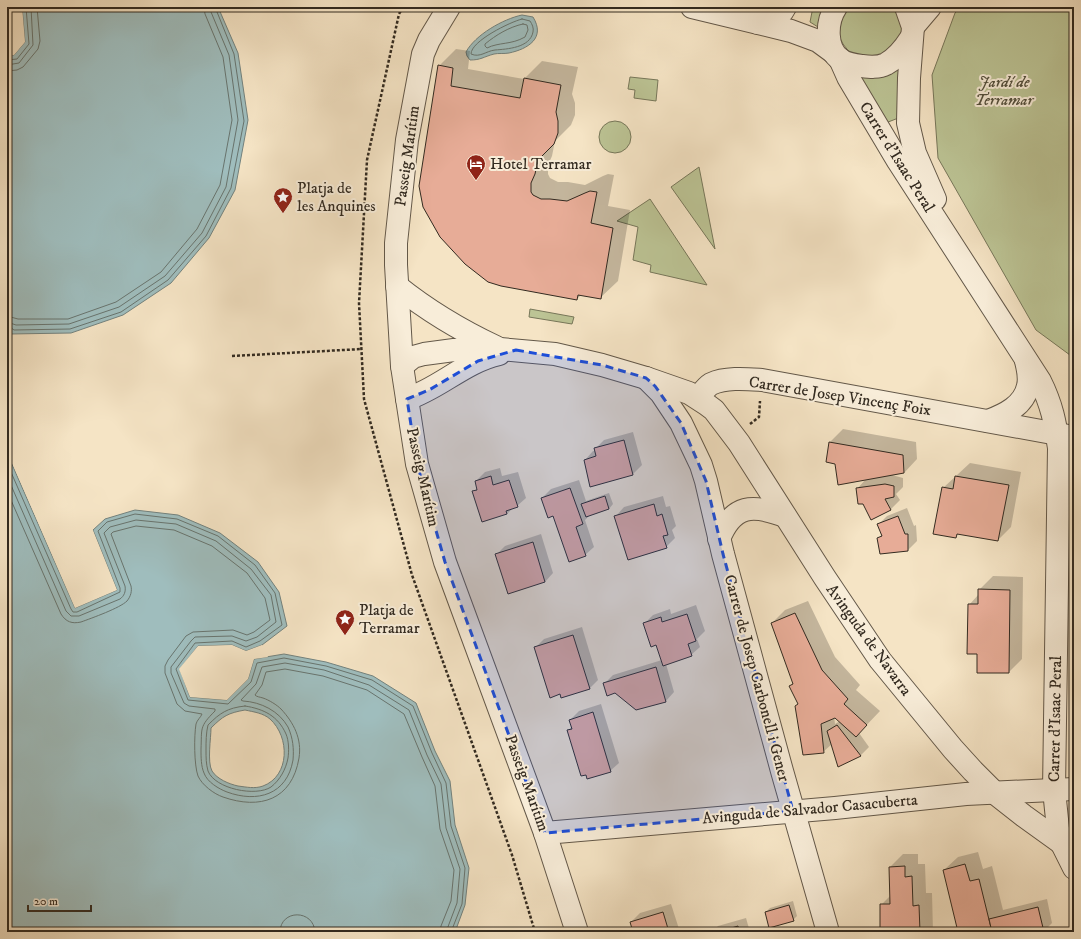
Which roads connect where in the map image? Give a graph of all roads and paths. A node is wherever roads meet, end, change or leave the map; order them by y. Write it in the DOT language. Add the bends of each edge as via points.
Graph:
graph roads {
  1 [pos="403,7"];
  2 [pos="449,7"];
  3 [pos="692,7"];
  4 [pos="785,7"];
  5 [pos="836,7"];
  6 [pos="930,7"];
  7 [pos="758,23"];
  8 [pos="910,24"];
  9 [pos="837,56"];
  10 [pos="958,253"];
  11 [pos="397,286"];
  12 [pos="362,349"];
  13 [pos="508,350"];
  14 [pos="232,356"];
  15 [pos="1026,361"];
  16 [pos="402,366"];
  17 [pos="646,378"];
  18 [pos="407,398"];
  19 [pos="698,398"];
  20 [pos="988,421"];
  21 [pos="1066,435"];
  22 [pos="786,516"];
  23 [pos="719,539"];
  24 [pos="1064,789"];
  25 [pos="996,794"];
  26 [pos="793,811"];
  27 [pos="546,833"];
  28 [pos="1068,848"];
  29 [pos="1074,868"];
  30 [pos="535,932"];
  31 [pos="577,932"];
  32 [pos="828,932"];
  1 -- 12 [label="path" via="399,14 367,160 359,303"];
  2 -- 11 [label="street, Passeig Marítim" via="423,54 416,88 407,140 398,226"];
  3 -- 7 [label="street"];
  4 -- 7 [label="street" via="770,22"];
  5 -- 9 [label="street, Carrer d'Isaac Peral" via="830,21 829,33"];
  6 -- 8 [label="street"];
  7 -- 9 [label="street" via="804,35 818,41"];
  8 -- 9 [label="street" via="901,53 885,64 873,68 851,64"];
  8 -- 10 [label="street, Carrer d'Isaac Peral" via="908,122 915,153"];
  9 -- 10 [label="street, Carrer d'Isaac Peral" via="898,161"];
  10 -- 15 [label="street, Carrer d'Isaac Peral"];
  11 -- 13 [label="street" via="446,322"];
  11 -- 16 [label="street, Passeig Marítim"];
  12 -- 14 [label="path"];
  12 -- 30 [label="path" via="364,399 412,575 512,855"];
  13 -- 16 [label="street" via="454,350 424,354 413,357"];
  13 -- 17 [label="street" via="555,354"];
  13 -- 18 [label="street" via="478,361 452,374 429,390"];
  15 -- 20 [label="street, Carrer d'Isaac Peral" via="1029,385 1026,393 1013,409"];
  15 -- 21 [label="street, Carrer d'Isaac Peral" via="1040,381"];
  16 -- 18 [label="street, Passeig Marítim"];
  17 -- 19 [label="street"];
  17 -- 23 [label="street, Carrer de Josep Carbonell i Gener" via="661,393 693,446 706,481"];
  18 -- 27 [label="street, Passeig Marítim" via="417,464 445,562"];
  19 -- 20 [label="street, Carrer de Josep Vincenç Foix" via="711,384 751,379"];
  19 -- 22 [label="street, Avinguda de Navarra" via="714,410 730,431"];
  20 -- 21 [label="street, Carrer de Josep Vincenç Foix"];
  21 -- 24 [label="street, Carrer d'Isaac Peral" via="1059,448"];
  22 -- 23 [label="street" via="766,510 746,509 733,516"];
  22 -- 25 [label="street, Avinguda de Navarra" via="880,660 953,749"];
  23 -- 26 [label="street, Carrer de Josep Carbonell i Gener"];
  24 -- 25 [label="street, Avinguda de Salvador Casacuberta"];
  24 -- 28 [label="street, Carrer d'Isaac Peral" via="1058,829"];
  25 -- 26 [label="street, Avinguda de Salvador Casacuberta" via="966,794"];
  25 -- 28 [label="street, Avinguda de Navarra"];
  26 -- 27 [label="street, Avinguda de Salvador Casacuberta"];
  26 -- 32 [label="street, Carrer de Josep Carbonell i Gener"];
  27 -- 31 [label="street, Passeig Marítim"];
  28 -- 29 [label="street"];
}
